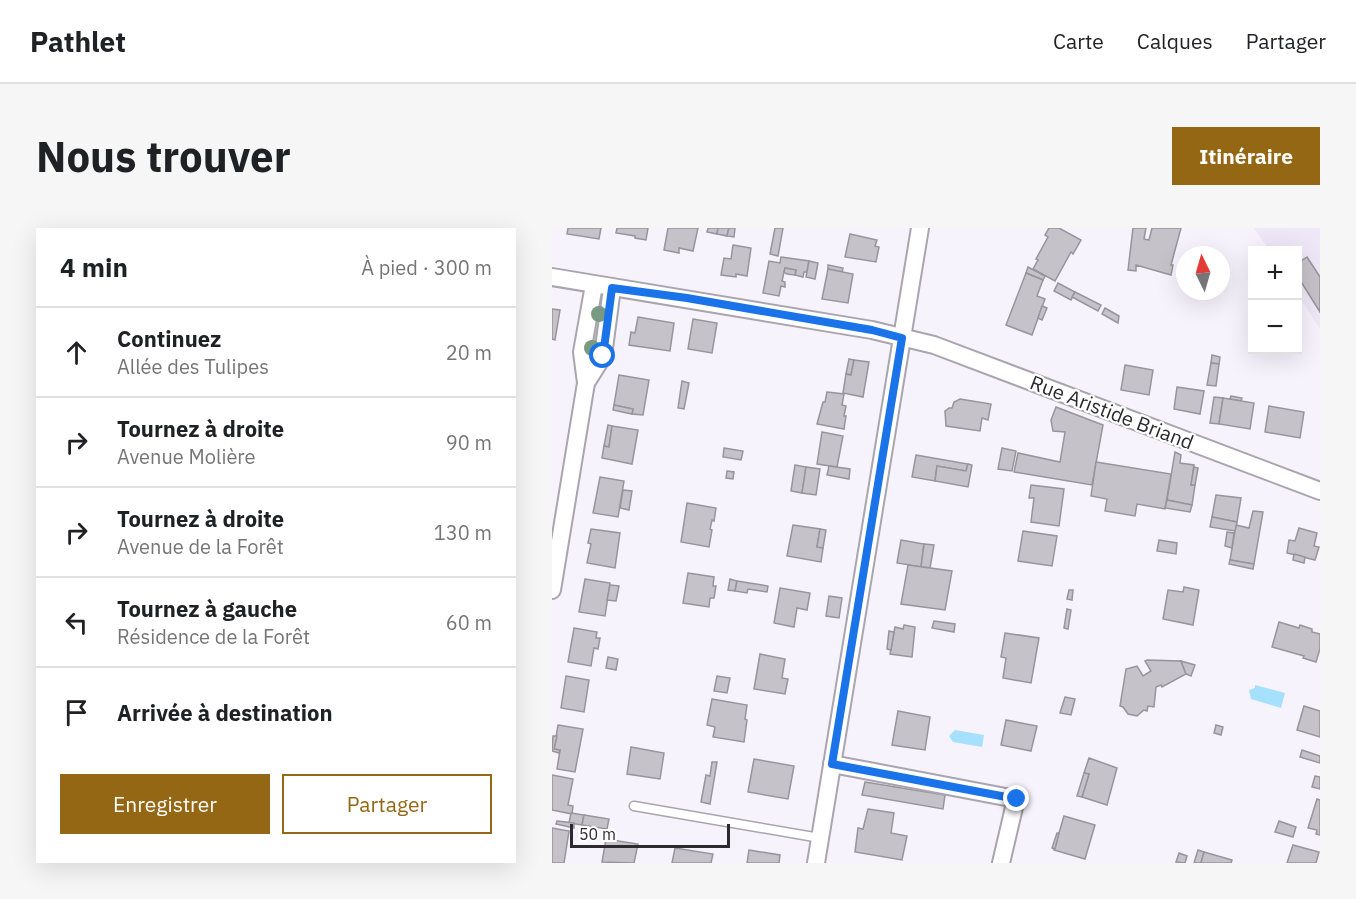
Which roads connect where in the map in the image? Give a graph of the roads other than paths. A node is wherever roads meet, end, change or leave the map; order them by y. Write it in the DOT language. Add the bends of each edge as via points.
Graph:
graph roads {
  1 [pos="920,228"];
  2 [pos="552,277"];
  3 [pos="594,285"];
  4 [pos="612,288"];
  5 [pos="902,338"];
  6 [pos="586,383"];
  7 [pos="1320,491"];
  8 [pos="552,590"];
  9 [pos="832,764"];
  10 [pos="634,806"];
  11 [pos="819,838"];
  12 [pos="816,863"];
  13 [pos="1001,863"];
  1 -- 5 [label="street"];
  2 -- 3 [label="street, Rue Aristide Briand"];
  3 -- 4 [label="street, Rue Aristide Briand"];
  3 -- 6 [label="street" via="582,352"];
  4 -- 5 [label="street, Rue Aristide Briand"];
  4 -- 6 [label="street" via="603,356"];
  5 -- 7 [label="street, Rue Aristide Briand" via="934,345"];
  5 -- 9 [label="street"];
  6 -- 8 [label="street"];
  9 -- 11 [label="street"];
  9 -- 13 [label="street" via="1017,799"];
  10 -- 11 [label="lane"];
  11 -- 12 [label="street"];
}
